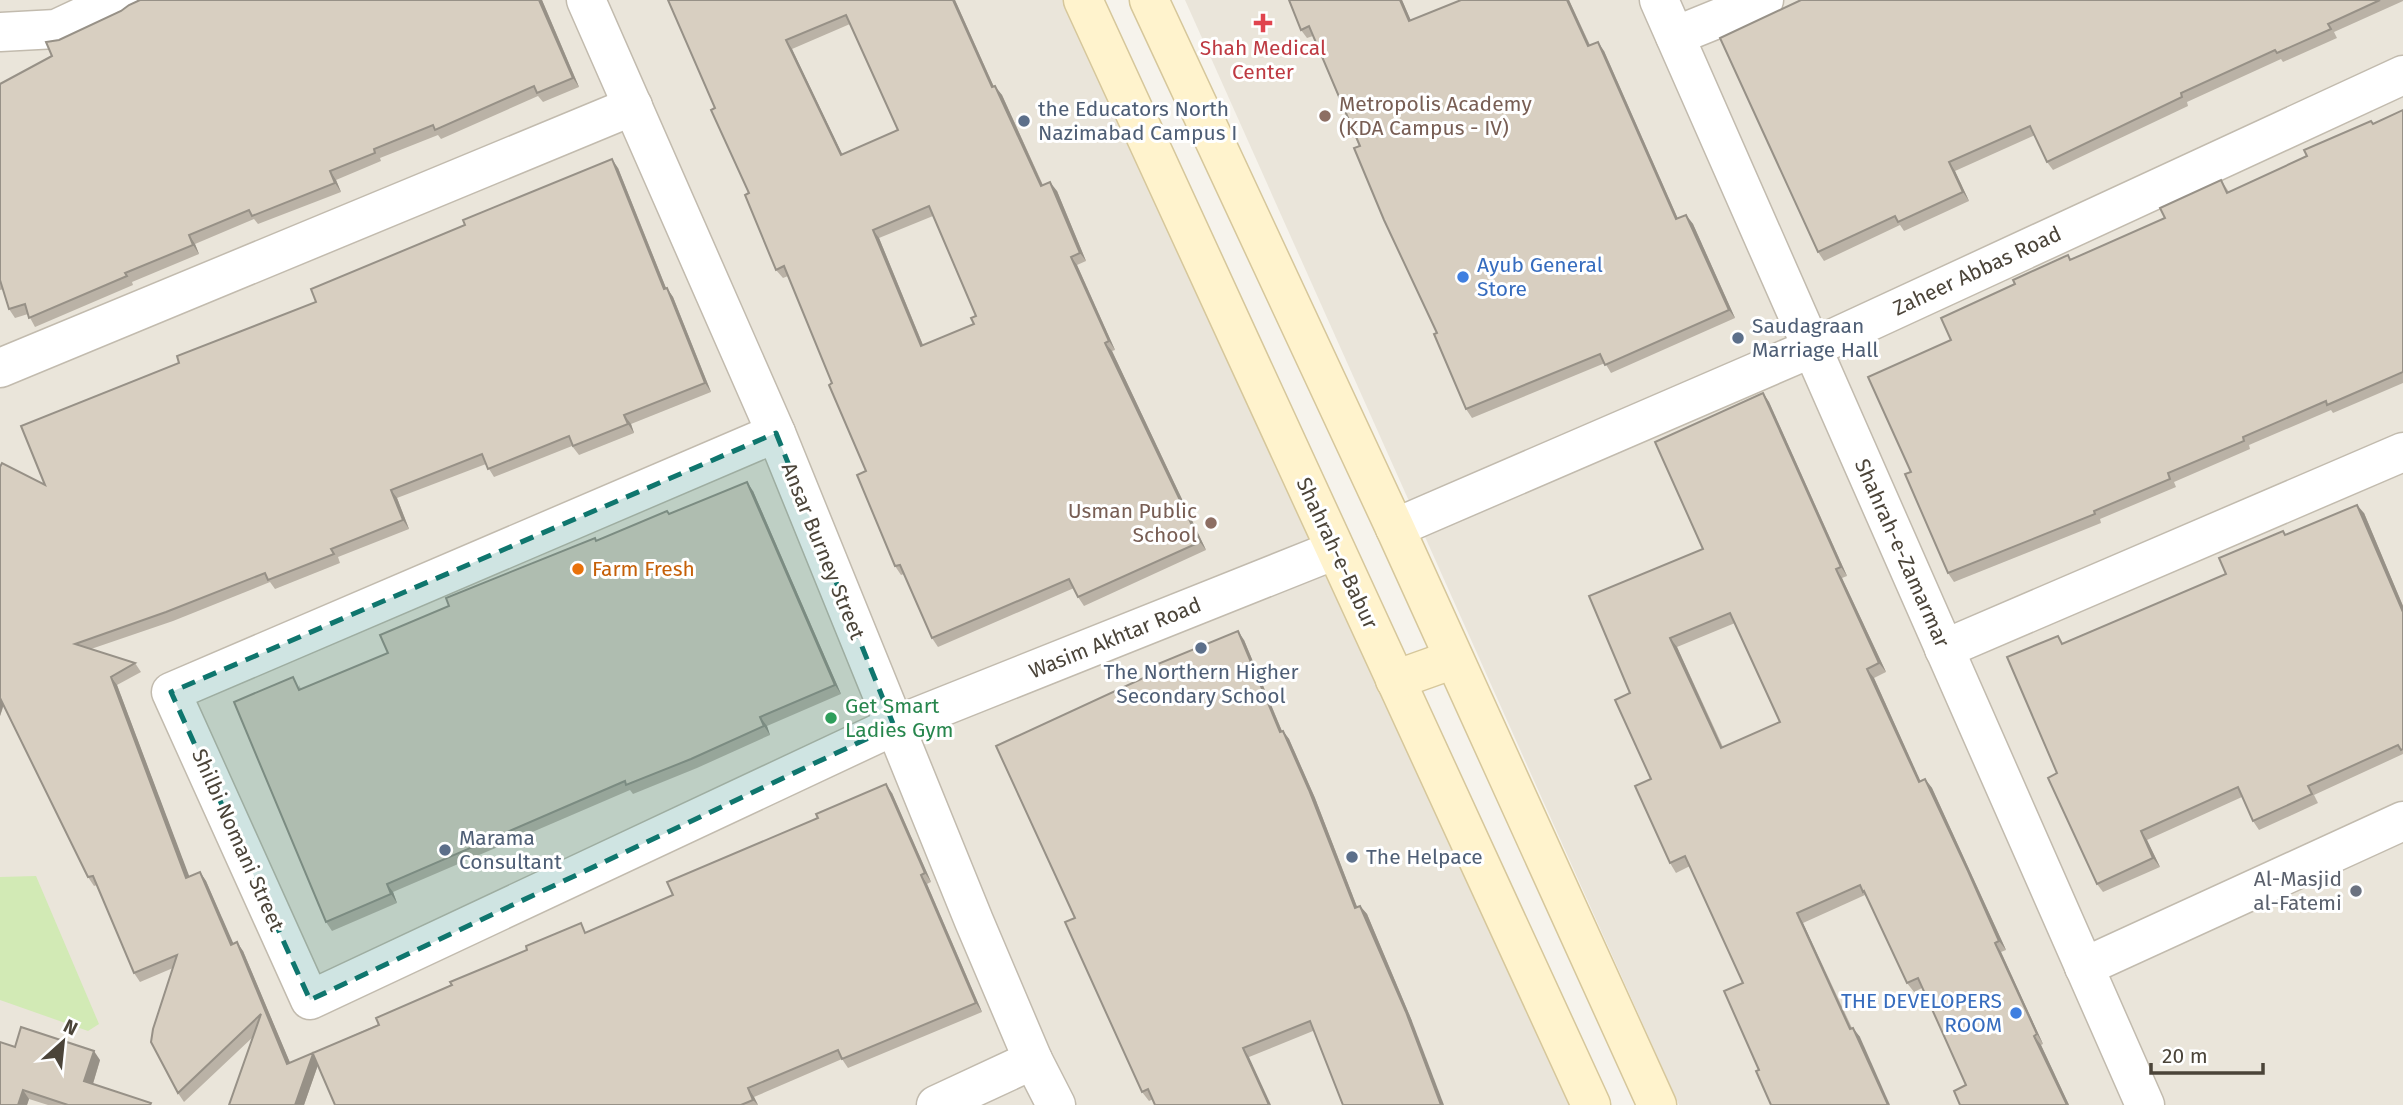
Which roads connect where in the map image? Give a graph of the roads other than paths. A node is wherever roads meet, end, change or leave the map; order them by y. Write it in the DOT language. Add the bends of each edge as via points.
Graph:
graph roads {
  1 [pos="118,0"];
  2 [pos="586,0"];
  3 [pos="1083,0"];
  4 [pos="1149,0"];
  5 [pos="1659,0"];
  6 [pos="1764,0"];
  7 [pos="0,32"];
  8 [pos="1675,36"];
  9 [pos="2403,75"];
  10 [pos="634,106"];
  11 [pos="1812,348"];
  12 [pos="0,368"];
  13 [pos="776,433"];
  14 [pos="2403,452"];
  15 [pos="1395,528"];
  16 [pos="1335,550"];
  17 [pos="1944,649"];
  18 [pos="1454,659"];
  19 [pos="1395,680"];
  20 [pos="894,726"];
  21 [pos="2403,821"];
  22 [pos="2084,967"];
  23 [pos="1033,1060"];
  24 [pos="936,1105"];
  25 [pos="1056,1105"];
  26 [pos="1591,1105"];
  27 [pos="1657,1105"];
  28 [pos="2145,1105"];
  1 -- 7 [label="street" via="57,29"];
  2 -- 10 [label="street, Ansar Burney Street"];
  3 -- 16 [label="main road, Shahrah-e-Babur"];
  4 -- 15 [label="main road"];
  5 -- 8 [label="street, Shahrah-e-Zamarmar"];
  6 -- 8 [label="street"];
  8 -- 11 [label="street, Shahrah-e-Zamarmar"];
  9 -- 11 [label="street, Zaheer Abbas Road"];
  10 -- 12 [label="street"];
  10 -- 13 [label="street, Ansar Burney Street"];
  11 -- 15 [label="street, Zaheer Abbas Road"];
  11 -- 17 [label="street, Shahrah-e-Zamarmar"];
  13 -- 20 [label="street, Ansar Burney Street"];
  13 -- 20 [label="street, Shilbi Nomani Street" via="171,692 310,1000"];
  14 -- 17 [label="street"];
  15 -- 18 [label="main road"];
  16 -- 19 [label="main road, Shahrah-e-Babur"];
  16 -- 20 [label="street, Wasim Akhtar Road"];
  17 -- 22 [label="street, Shahrah-e-Zamarmar"];
  18 -- 19 [label="main road"];
  18 -- 27 [label="main road"];
  19 -- 26 [label="main road, Shahrah-e-Babur"];
  20 -- 23 [label="street, Ansar Burney Street"];
  21 -- 22 [label="street"];
  22 -- 28 [label="street, Shahrah-e-Zamarmar"];
  23 -- 24 [label="street"];
  23 -- 25 [label="street, Ansar Burney Street"];
}
